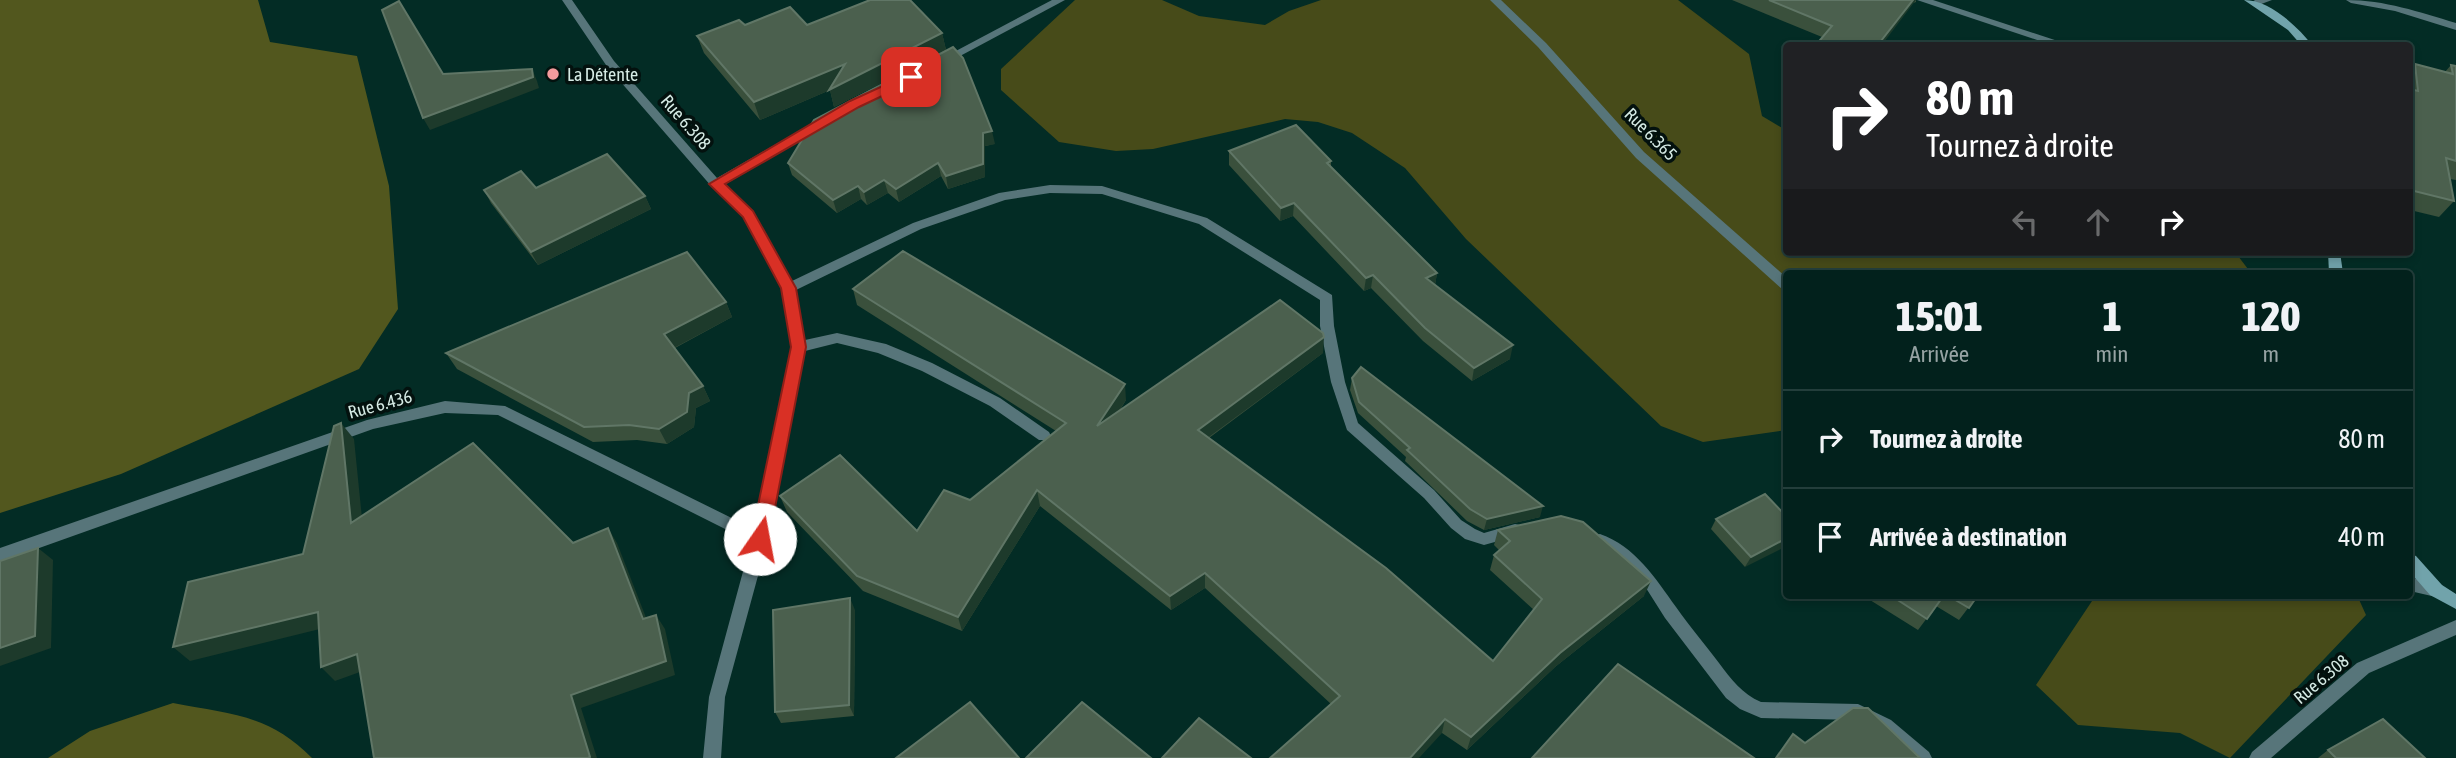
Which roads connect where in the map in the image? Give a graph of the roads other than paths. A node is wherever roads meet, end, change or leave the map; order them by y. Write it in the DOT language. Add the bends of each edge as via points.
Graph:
graph roads {
  1 [pos="567,0"];
  2 [pos="1060,0"];
  3 [pos="1495,0"];
  4 [pos="1922,0"];
  5 [pos="2351,0"];
  6 [pos="2257,1"];
  7 [pos="2456,27"];
  8 [pos="2055,42"];
  9 [pos="2304,42"];
  10 [pos="936,64"];
  11 [pos="831,118"];
  12 [pos="716,184"];
  13 [pos="1783,282"];
  14 [pos="789,288"];
  15 [pos="799,347"];
  16 [pos="1044,436"];
  17 [pos="1528,527"];
  18 [pos="1586,530"];
  19 [pos="760,539"];
  20 [pos="0,555"];
  21 [pos="2413,564"];
  22 [pos="2413,585"];
  23 [pos="2436,590"];
  24 [pos="2456,602"];
  25 [pos="2456,627"];
  26 [pos="712,758"];
  27 [pos="1923,758"];
  28 [pos="2258,758"];
  1 -- 12 [label="street, Rue 6.308" via="610,63"];
  2 -- 10 [label="street"];
  3 -- 13 [label="street, Rue 6.365" via="1542,45 1640,155"];
  4 -- 8 [label="street"];
  5 -- 7 [label="street" via="2397,8"];
  6 -- 9 [label="street"];
  11 -- 12 [label="street"];
  12 -- 14 [label="street, Rue 6.308" via="748,214"];
  14 -- 15 [label="street, Rue 6.308"];
  14 -- 17 [label="street" via="917,226 1003,196 1050,188 1102,190 1146,201 1203,221 1327,298 1327,326 1352,426 1456,524 1484,539"];
  15 -- 16 [label="street" via="837,338 881,348 995,402"];
  15 -- 19 [label="street, Rue 6.308"];
  18 -- 27 [label="street" via="1623,555 1652,583 1732,693 1746,704 1761,710 1858,712 1872,717"];
  19 -- 20 [label="street, Rue 6.436" via="500,410 445,407 372,424"];
  19 -- 26 [label="street, Rue 6.308" via="717,697"];
  21 -- 23 [label="street"];
  22 -- 23 [label="street"];
  23 -- 24 [label="street"];
  25 -- 28 [label="street, Rue 6.308" via="2363,668"];
}
